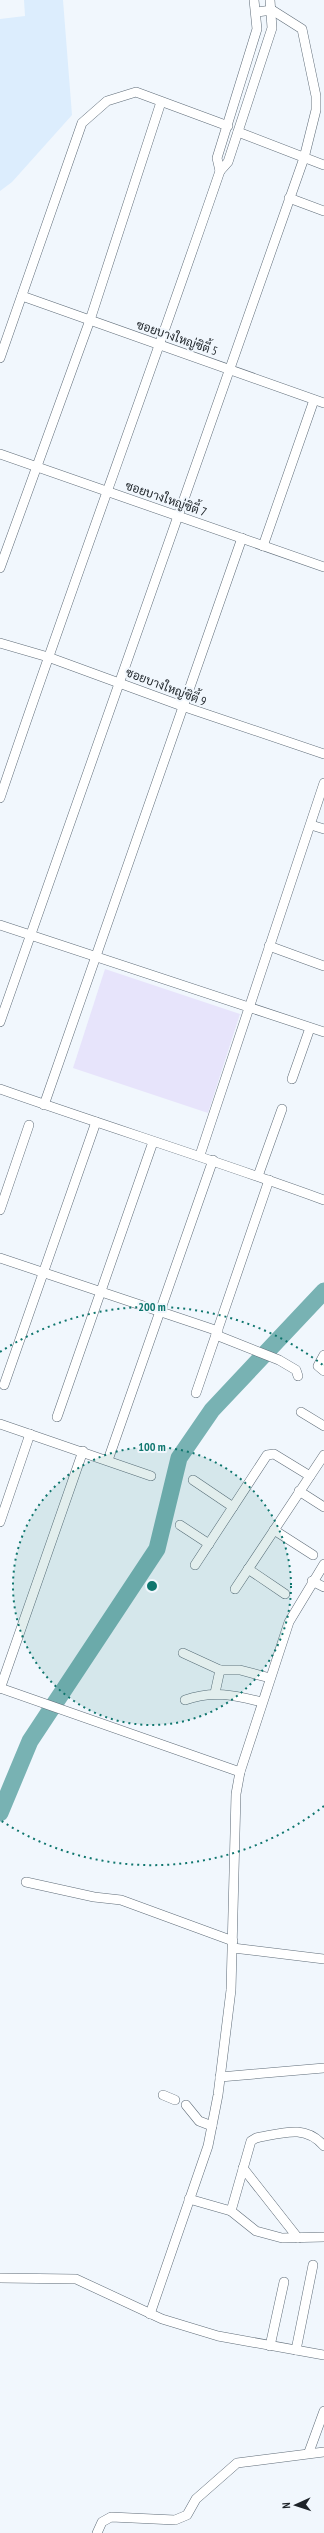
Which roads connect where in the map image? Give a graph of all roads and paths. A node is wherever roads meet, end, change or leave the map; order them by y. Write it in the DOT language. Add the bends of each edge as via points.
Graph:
graph roads {
  1 [pos="254,0"];
  2 [pos="270,0"];
  3 [pos="272,10"];
  4 [pos="256,12"];
  5 [pos="161,102"];
  6 [pos="228,126"];
  7 [pos="238,132"];
  8 [pos="304,158"];
  9 [pos="324,165"];
  10 [pos="220,171"];
  11 [pos="289,198"];
  12 [pos="324,211"];
  13 [pos="22,296"];
  14 [pos="90,320"];
  15 [pos="160,345"];
  16 [pos="0,358"];
  17 [pos="230,369"];
  18 [pos="314,400"];
  19 [pos="324,403"];
  20 [pos="0,454"];
  21 [pos="38,467"];
  22 [pos="109,492"];
  23 [pos="178,516"];
  24 [pos="242,538"];
  25 [pos="262,546"];
  26 [pos="324,567"];
  27 [pos="0,568"];
  28 [pos="0,643"];
  29 [pos="48,657"];
  30 [pos="118,681"];
  31 [pos="182,706"];
  32 [pos="324,754"];
  33 [pos="324,783"];
  34 [pos="0,798"];
  35 [pos="310,825"];
  36 [pos="324,829"];
  37 [pos="0,924"];
  38 [pos="31,934"];
  39 [pos="270,946"];
  40 [pos="95,956"];
  41 [pos="324,966"];
  42 [pos="249,1007"];
  43 [pos="0,1022"];
  44 [pos="310,1028"];
  45 [pos="324,1032"];
  46 [pos="292,1078"];
  47 [pos="0,1089"];
  48 [pos="44,1104"];
  49 [pos="282,1109"];
  50 [pos="96,1122"];
  51 [pos="29,1126"];
  52 [pos="153,1142"];
  53 [pos="200,1155"];
  54 [pos="213,1160"];
  55 [pos="258,1176"];
  56 [pos="269,1180"];
  57 [pos="324,1200"];
  58 [pos="0,1210"];
  59 [pos="0,1258"];
  60 [pos="43,1273"];
  61 [pos="102,1293"];
  62 [pos="161,1312"];
  63 [pos="217,1333"];
  64 [pos="324,1355"];
  65 [pos="324,1371"];
  66 [pos="298,1376"];
  67 [pos="4,1385"];
  68 [pos="196,1393"];
  69 [pos="300,1412"];
  70 [pos="57,1417"];
  71 [pos="0,1424"];
  72 [pos="324,1426"];
  73 [pos="30,1434"];
  74 [pos="83,1451"];
  75 [pos="324,1455"];
  76 [pos="108,1460"];
  77 [pos="151,1476"];
  78 [pos="310,1476"];
  79 [pos="193,1480"];
  80 [pos="299,1491"];
  81 [pos="233,1507"];
  82 [pos="324,1507"];
  83 [pos="0,1522"];
  84 [pos="180,1525"];
  85 [pos="274,1530"];
  86 [pos="209,1544"];
  87 [pos="312,1555"];
  88 [pos="324,1564"];
  89 [pos="195,1566"];
  90 [pos="248,1569"];
  91 [pos="312,1581"];
  92 [pos="324,1587"];
  93 [pos="235,1589"];
  94 [pos="285,1594"];
  95 [pos="183,1653"];
  96 [pos="220,1670"];
  97 [pos="270,1678"];
  98 [pos="0,1689"];
  99 [pos="215,1693"];
  100 [pos="185,1700"];
  101 [pos="262,1702"];
  102 [pos="240,1772"];
  103 [pos="26,1882"];
  104 [pos="233,1944"];
  105 [pos="324,1959"];
  106 [pos="324,2068"];
  107 [pos="220,2077"];
  108 [pos="163,2095"];
  109 [pos="175,2100"];
  110 [pos="186,2105"];
  111 [pos="212,2126"];
  112 [pos="324,2146"];
  113 [pos="243,2168"];
  114 [pos="189,2199"];
  115 [pos="230,2211"];
  116 [pos="324,2237"];
  117 [pos="298,2238"];
  118 [pos="313,2265"];
  119 [pos="0,2278"];
  120 [pos="284,2282"];
  121 [pos="150,2314"];
  122 [pos="270,2346"];
  123 [pos="296,2350"];
  124 [pos="324,2355"];
  125 [pos="324,2411"];
  126 [pos="317,2452"];
  127 [pos="97,2533"];
  1 -- 4 [label="street"];
  2 -- 3 [label="street"];
  3 -- 4 [label="street"];
  3 -- 7 [label="street" via="272,28"];
  3 -- 8 [label="street" via="302,29 316,96 316,110"];
  4 -- 6 [label="street" via="257,29"];
  5 -- 6 [label="street"];
  5 -- 13 [label="street" via="136,92 107,101 82,122"];
  5 -- 14 [label="street"];
  6 -- 10 [label="street" via="217,158"];
  7 -- 8 [label="street"];
  7 -- 10 [label="street" via="228,162"];
  8 -- 9 [label="street"];
  8 -- 11 [label="street"];
  10 -- 15 [label="street"];
  11 -- 12 [label="street"];
  11 -- 17 [label="street"];
  13 -- 14 [label="street, ซอยบางใหญ่ซิตี้ 5"];
  13 -- 16 [label="street"];
  14 -- 15 [label="street, ซอยบางใหญ่ซิตี้ 5"];
  14 -- 21 [label="street"];
  15 -- 17 [label="street, ซอยบางใหญ่ซิตี้ 5"];
  15 -- 22 [label="street"];
  17 -- 18 [label="street, ซอยบางใหญ่ซิตี้ 5"];
  17 -- 23 [label="street"];
  18 -- 19 [label="street, ซอยบางใหญ่ซิตี้ 5"];
  18 -- 25 [label="street"];
  20 -- 21 [label="street, ซอยบางใหญ่ซิตี้ 7"];
  21 -- 22 [label="street, ซอยบางใหญ่ซิตี้ 7"];
  21 -- 27 [label="street"];
  22 -- 23 [label="street, ซอยบางใหญ่ซิตี้ 7"];
  22 -- 29 [label="street"];
  23 -- 24 [label="street, ซอยบางใหญ่ซิตี้ 7"];
  23 -- 30 [label="street"];
  24 -- 25 [label="street, ซอยบางใหญ่ซิตี้ 7"];
  24 -- 31 [label="street"];
  25 -- 26 [label="street, ซอยบางใหญ่ซิตี้ 7"];
  28 -- 29 [label="street, ซอยบางใหญ่ซิตี้ 9"];
  29 -- 30 [label="street, ซอยบางใหญ่ซิตี้ 9"];
  29 -- 34 [label="street"];
  30 -- 31 [label="street, ซอยบางใหญ่ซิตี้ 9"];
  30 -- 38 [label="street"];
  31 -- 32 [label="street, ซอยบางใหญ่ซิตี้ 9"];
  31 -- 40 [label="street"];
  33 -- 35 [label="street"];
  35 -- 36 [label="street"];
  35 -- 39 [label="street"];
  37 -- 38 [label="street"];
  38 -- 40 [label="street"];
  38 -- 43 [label="street"];
  39 -- 41 [label="street"];
  39 -- 42 [label="street"];
  40 -- 42 [label="street"];
  40 -- 48 [label="street"];
  42 -- 44 [label="street"];
  42 -- 53 [label="street"];
  44 -- 45 [label="street"];
  44 -- 46 [label="street"];
  47 -- 48 [label="street"];
  48 -- 50 [label="street"];
  49 -- 55 [label="street"];
  50 -- 52 [label="street"];
  50 -- 60 [label="street"];
  51 -- 58 [label="street"];
  52 -- 53 [label="street"];
  52 -- 61 [label="street"];
  53 -- 54 [label="street"];
  54 -- 55 [label="street"];
  54 -- 62 [label="street"];
  55 -- 56 [label="street"];
  56 -- 57 [label="street"];
  56 -- 63 [label="street"];
  59 -- 60 [label="street"];
  60 -- 61 [label="street"];
  60 -- 67 [label="street"];
  61 -- 62 [label="street"];
  61 -- 70 [label="street"];
  62 -- 63 [label="street"];
  62 -- 76 [label="street"];
  63 -- 66 [label="street" via="279,1360 296,1370"];
  63 -- 68 [label="street"];
  64 -- 65 [label="street" via="318,1366"];
  69 -- 72 [label="street"];
  71 -- 73 [label="street"];
  73 -- 74 [label="street"];
  73 -- 83 [label="street"];
  74 -- 76 [label="street"];
  74 -- 98 [label="street"];
  75 -- 78 [label="street"];
  76 -- 77 [label="street"];
  78 -- 80 [label="street"];
  78 -- 81 [label="street" via="277,1455 270,1454"];
  79 -- 81 [label="street"];
  80 -- 82 [label="street"];
  80 -- 85 [label="street"];
  81 -- 86 [label="street"];
  84 -- 86 [label="street"];
  85 -- 87 [label="street"];
  85 -- 90 [label="street"];
  86 -- 89 [label="street"];
  88 -- 91 [label="street"];
  90 -- 93 [label="street"];
  90 -- 94 [label="street"];
  91 -- 92 [label="street"];
  91 -- 97 [label="street" via="288,1622"];
  95 -- 96 [label="street"];
  96 -- 97 [label="street" via="240,1670"];
  96 -- 99 [label="street"];
  97 -- 101 [label="street"];
  98 -- 102 [label="street" via="71,1711"];
  99 -- 100 [label="street"];
  99 -- 101 [label="street"];
  101 -- 102 [label="street"];
  102 -- 104 [label="street" via="236,1794"];
  103 -- 104 [label="street" via="94,1897 121,1900"];
  104 -- 105 [label="street"];
  104 -- 107 [label="street" via="231,1990"];
  106 -- 107 [label="street"];
  107 -- 111 [label="street"];
  108 -- 109 [label="street"];
  110 -- 111 [label="street" via="199,2121"];
  111 -- 114 [label="street" via="208,2146"];
  112 -- 113 [label="street" via="314,2135 301,2132 256,2138 248,2145"];
  113 -- 115 [label="street"];
  113 -- 117 [label="street"];
  114 -- 115 [label="street"];
  114 -- 121 [label="street"];
  115 -- 117 [label="street" via="256,2231 282,2238"];
  116 -- 117 [label="street"];
  118 -- 123 [label="street"];
  119 -- 121 [label="street" via="76,2279"];
  120 -- 122 [label="street"];
  121 -- 122 [label="street" via="218,2336"];
  122 -- 123 [label="street"];
  123 -- 124 [label="street"];
  125 -- 126 [label="street"];
  126 -- 127 [label="street" via="237,2463 196,2500 187,2514 175,2520 111,2517 102,2522"];
}
